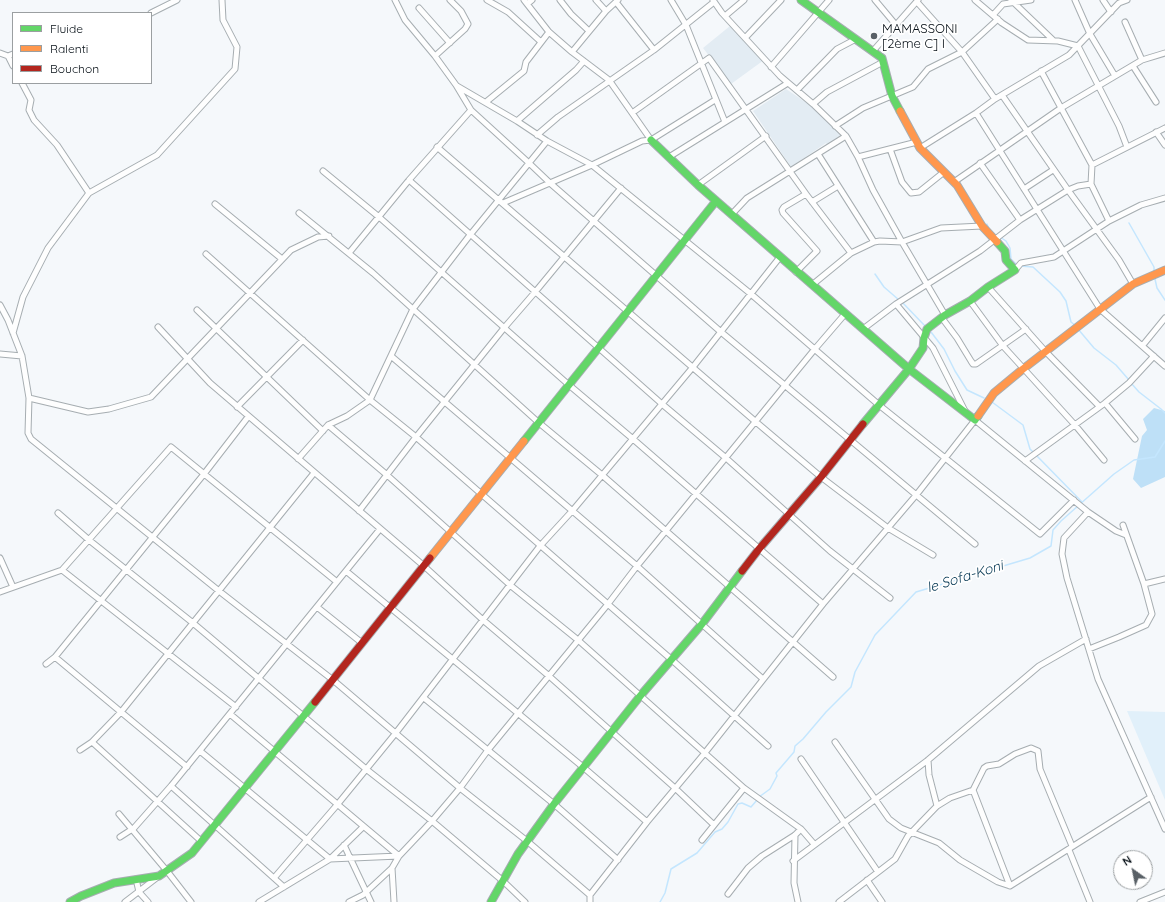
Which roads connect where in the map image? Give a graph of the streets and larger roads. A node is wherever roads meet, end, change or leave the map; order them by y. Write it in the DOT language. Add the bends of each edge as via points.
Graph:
graph roads {
  1 [pos="177,0"];
  2 [pos="222,0"];
  3 [pos="395,0"];
  4 [pos="450,0"];
  5 [pos="487,0"];
  6 [pos="532,0"];
  7 [pos="560,0"];
  8 [pos="596,0"];
  9 [pos="671,0"];
  10 [pos="744,0"];
  11 [pos="781,0"];
  12 [pos="801,0"];
  13 [pos="829,0"];
  14 [pos="875,0"];
  15 [pos="975,0"];
  16 [pos="1031,0"];
  17 [pos="1075,0"];
  18 [pos="1103,0"];
  19 [pos="1127,0"];
  20 [pos="617,1"];
  21 [pos="713,1"];
  22 [pos="917,1"];
  23 [pos="1012,1"];
  24 [pos="525,2"];
  25 [pos="419,8"];
  26 [pos="606,11"];
  27 [pos="152,12"];
  28 [pos="1111,12"];
  29 [pos="819,13"];
  30 [pos="993,15"];
  31 [pos="725,16"];
  32 [pos="998,19"];
  33 [pos="1125,22"];
  34 [pos="686,25"];
  35 [pos="896,25"];
  36 [pos="589,31"];
  37 [pos="549,32"];
  38 [pos="1090,34"];
  39 [pos="745,38"];
  40 [pos="856,39"];
  41 [pos="1053,40"];
  42 [pos="541,42"];
  43 [pos="450,43"];
  44 [pos="1078,46"];
  45 [pos="654,50"];
  46 [pos="873,51"];
  47 [pos="572,52"];
  48 [pos="962,52"];
  49 [pos="0,54"];
  50 [pos="1165,54"];
  51 [pos="10,55"];
  52 [pos="435,56"];
  53 [pos="1142,60"];
  54 [pos="584,61"];
  55 [pos="883,62"];
  56 [pos="701,64"];
  57 [pos="1133,66"];
  58 [pos="771,67"];
  59 [pos="1041,71"];
  60 [pos="1115,76"];
  61 [pos="609,80"];
  62 [pos="788,83"];
  63 [pos="23,84"];
  64 [pos="456,85"];
  65 [pos="1098,86"];
  66 [pos="796,90"];
  67 [pos="1002,95"];
  68 [pos="892,96"];
  69 [pos="995,99"];
  70 [pos="715,100"];
  71 [pos="486,102"];
  72 [pos="1156,102"];
  73 [pos="813,104"];
  74 [pos="1061,108"];
  75 [pos="746,109"];
  76 [pos="470,110"];
  77 [pos="632,113"];
  78 [pos="976,113"];
  79 [pos="517,121"];
  80 [pos="725,122"];
  81 [pos="835,126"];
  82 [pos="1165,128"];
  83 [pos="1027,131"];
  84 [pos="1156,132"];
  85 [pos="537,135"];
  86 [pos="766,136"];
  87 [pos="846,136"];
  88 [pos="651,140"];
  89 [pos="547,141"];
  90 [pos="918,145"];
  91 [pos="1165,145"];
  92 [pos="437,146"];
  93 [pos="1127,147"];
  94 [pos="890,149"];
  95 [pos="1000,149"];
  96 [pos="818,154"];
  97 [pos="669,157"];
  98 [pos="858,157"];
  99 [pos="529,163"];
  100 [pos="980,163"];
  101 [pos="592,165"];
  102 [pos="1092,165"];
  103 [pos="1054,170"];
  104 [pos="323,171"];
  105 [pos="790,172"];
  106 [pos="944,172"];
  107 [pos="409,180"];
  108 [pos="954,182"];
  109 [pos="550,183"];
  110 [pos="1091,184"];
  111 [pos="698,185"];
  112 [pos="838,186"];
  113 [pos="621,188"];
  114 [pos="1024,189"];
  115 [pos="1068,190"];
  116 [pos="89,193"];
  117 [pos="806,194"];
  118 [pos="1165,198"];
  119 [pos="716,201"];
  120 [pos="501,202"];
  121 [pos="812,202"];
  122 [pos="215,204"];
  123 [pos="1037,210"];
  124 [pos="300,213"];
  125 [pos="732,214"];
  126 [pos="379,217"];
  127 [pos="1020,220"];
  128 [pos="594,221"];
  129 [pos="1109,221"];
  130 [pos="982,226"];
  131 [pos="1096,229"];
  132 [pos="470,234"];
  133 [pos="328,236"];
  134 [pos="998,237"];
  135 [pos="684,241"];
  136 [pos="874,242"];
  137 [pos="902,242"];
  138 [pos="1063,251"];
  139 [pos="350,253"];
  140 [pos="851,253"];
  141 [pos="206,254"];
  142 [pos="564,256"];
  143 [pos="780,257"];
  144 [pos="282,259"];
  145 [pos="1017,267"];
  146 [pos="1165,270"];
  147 [pos="796,272"];
  148 [pos="441,274"];
  149 [pos="656,276"];
  150 [pos="926,284"];
  151 [pos="1134,284"];
  152 [pos="812,285"];
  153 [pos="988,287"];
  154 [pos="536,292"];
  155 [pos="250,293"];
  156 [pos="751,294"];
  157 [pos="970,301"];
  158 [pos="896,303"];
  159 [pos="0,305"];
  160 [pos="413,309"];
  161 [pos="1100,309"];
  162 [pos="197,310"];
  163 [pos="628,311"];
  164 [pos="845,314"];
  165 [pos="944,317"];
  166 [pos="1165,318"];
  167 [pos="158,327"];
  168 [pos="216,328"];
  169 [pos="504,328"];
  170 [pos="864,329"];
  171 [pos="1026,329"];
  172 [pos="721,332"];
  173 [pos="13,333"];
  174 [pos="924,338"];
  175 [pos="302,340"];
  176 [pos="1003,346"];
  177 [pos="1143,346"];
  178 [pos="598,348"];
  179 [pos="814,350"];
  180 [pos="1046,352"];
  181 [pos="0,354"];
  182 [pos="22,356"];
  183 [pos="391,356"];
  184 [pos="1154,356"];
  185 [pos="187,359"];
  186 [pos="475,365"];
  187 [pos="1165,366"];
  188 [pos="693,367"];
  189 [pos="909,369"];
  190 [pos="1023,369"];
  191 [pos="266,377"];
  192 [pos="569,385"];
  193 [pos="785,386"];
  194 [pos="29,398"];
  195 [pos="370,400"];
  196 [pos="445,401"];
  197 [pos="662,404"];
  198 [pos="879,405"];
  199 [pos="1102,405"];
  200 [pos="237,407"];
  201 [pos="966,412"];
  202 [pos="248,417"];
  203 [pos="976,420"];
  204 [pos="539,422"];
  205 [pos="756,422"];
  206 [pos="328,425"];
  207 [pos="1075,425"];
  208 [pos="323,431"];
  209 [pos="416,437"];
  210 [pos="633,439"];
  211 [pos="850,439"];
  212 [pos="1135,439"];
  213 [pos="511,457"];
  214 [pos="726,458"];
  215 [pos="945,458"];
  216 [pos="298,459"];
  217 [pos="1104,460"];
  218 [pos="1025,461"];
  219 [pos="314,473"];
  220 [pos="204,474"];
  221 [pos="387,475"];
  222 [pos="602,475"];
  223 [pos="821,477"];
  224 [pos="482,494"];
  225 [pos="696,494"];
  226 [pos="917,494"];
  227 [pos="1074,500"];
  228 [pos="117,508"];
  229 [pos="573,510"];
  230 [pos="359,511"];
  231 [pos="1088,512"];
  232 [pos="58,513"];
  233 [pos="789,514"];
  234 [pos="1123,525"];
  235 [pos="270,528"];
  236 [pos="888,528"];
  237 [pos="380,529"];
  238 [pos="667,531"];
  239 [pos="451,532"];
  240 [pos="1126,535"];
  241 [pos="152,537"];
  242 [pos="89,540"];
  243 [pos="975,544"];
  244 [pos="540,546"];
  245 [pos="759,549"];
  246 [pos="933,555"];
  247 [pos="0,558"];
  248 [pos="424,566"];
  249 [pos="637,566"];
  250 [pos="126,569"];
  251 [pos="62,570"];
  252 [pos="853,570"];
  253 [pos="346,571"];
  254 [pos="1165,579"];
  255 [pos="337,582"];
  256 [pos="1144,584"];
  257 [pos="510,585"];
  258 [pos="730,587"];
  259 [pos="13,588"];
  260 [pos="219,591"];
  261 [pos="0,592"];
  262 [pos="890,598"];
  263 [pos="101,600"];
  264 [pos="608,604"];
  265 [pos="823,604"];
  266 [pos="317,607"];
  267 [pos="390,608"];
  268 [pos="483,620"];
  269 [pos="193,622"];
  270 [pos="702,624"];
  271 [pos="1086,639"];
  272 [pos="578,640"];
  273 [pos="793,642"];
  274 [pos="362,643"];
  275 [pos="287,644"];
  276 [pos="1089,649"];
  277 [pos="168,653"];
  278 [pos="54,657"];
  279 [pos="452,659"];
  280 [pos="672,660"];
  281 [pos="46,664"];
  282 [pos="549,676"];
  283 [pos="833,677"];
  284 [pos="258,679"];
  285 [pos="763,679"];
  286 [pos="333,680"];
  287 [pos="641,695"];
  288 [pos="424,698"];
  289 [pos="236,707"];
  290 [pos="121,712"];
  291 [pos="230,714"];
  292 [pos="519,714"];
  293 [pos="734,716"];
  294 [pos="303,717"];
  295 [pos="612,731"];
  296 [pos="395,734"];
  297 [pos="92,742"];
  298 [pos="835,742"];
  299 [pos="768,746"];
  300 [pos="80,750"];
  301 [pos="488,750"];
  302 [pos="200,751"];
  303 [pos="275,752"];
  304 [pos="704,754"];
  305 [pos="801,760"];
  306 [pos="928,760"];
  307 [pos="187,767"];
  308 [pos="583,767"];
  309 [pos="366,769"];
  310 [pos="171,786"];
  311 [pos="245,788"];
  312 [pos="460,788"];
  313 [pos="675,788"];
  314 [pos="744,788"];
  315 [pos="973,790"];
  316 [pos="1150,797"];
  317 [pos="875,799"];
  318 [pos="158,802"];
  319 [pos="554,804"];
  320 [pos="337,805"];
  321 [pos="937,806"];
  322 [pos="119,814"];
  323 [pos="432,821"];
  324 [pos="647,822"];
  325 [pos="844,822"];
  326 [pos="214,825"];
  327 [pos="714,825"];
  328 [pos="363,826"];
  329 [pos="132,829"];
  330 [pos="801,829"];
  331 [pos="1165,829"];
  332 [pos="912,832"];
  333 [pos="795,835"];
  334 [pos="120,837"];
  335 [pos="307,840"];
  336 [pos="702,840"];
  337 [pos="201,841"];
  338 [pos="527,841"];
  339 [pos="814,844"];
  340 [pos="344,845"];
  341 [pos="1071,848"];
  342 [pos="399,856"];
  343 [pos="350,858"];
  344 [pos="330,859"];
  345 [pos="618,860"];
  346 [pos="793,861"];
  347 [pos="392,868"];
  348 [pos="167,871"];
  349 [pos="878,872"];
  350 [pos="159,876"];
  351 [pos="274,878"];
  352 [pos="136,879"];
  353 [pos="867,880"];
  354 [pos="503,881"];
  355 [pos="1010,886"];
  356 [pos="284,887"];
  357 [pos="139,892"];
  358 [pos="366,892"];
  359 [pos="1165,892"];
  360 [pos="728,894"];
  361 [pos="590,895"];
  362 [pos="1153,900"];
  363 [pos="70,902"];
  364 [pos="125,902"];
  365 [pos="148,902"];
  366 [pos="190,902"];
  367 [pos="261,902"];
  368 [pos="349,902"];
  369 [pos="371,902"];
  370 [pos="394,902"];
  371 [pos="491,902"];
  372 [pos="525,902"];
  373 [pos="590,902"];
  374 [pos="798,902"];
  375 [pos="839,902"];
  376 [pos="882,902"];
  377 [pos="1090,902"];
  378 [pos="1140,902"];
  1 -- 27 [label="street"];
  2 -- 116 [label="street" via="223,20 237,47 235,69 157,155"];
  3 -- 52 [label="street" via="405,20"];
  4 -- 43 [label="street" via="461,11 468,24"];
  5 -- 42 [label="street" via="508,12"];
  6 -- 24 [label="street"];
  7 -- 36 [label="street"];
  8 -- 26 [label="street"];
  9 -- 34 [label="street"];
  10 -- 31 [label="street"];
  11 -- 39 [label="street"];
  12 -- 29 [label="street"];
  13 -- 29 [label="street"];
  14 -- 35 [label="street"];
  15 -- 30 [label="street"];
  16 -- 23 [label="street"];
  17 -- 38 [label="street"];
  18 -- 28 [label="street"];
  19 -- 28 [label="street"];
  20 -- 26 [label="street"];
  20 -- 45 [label="street"];
  21 -- 31 [label="street"];
  21 -- 34 [label="street"];
  22 -- 35 [label="street"];
  22 -- 48 [label="street"];
  23 -- 30 [label="street" via="1003,4"];
  23 -- 41 [label="street"];
  24 -- 37 [label="street"];
  25 -- 43 [label="street"];
  26 -- 36 [label="street"];
  28 -- 38 [label="street"];
  29 -- 40 [label="street"];
  29 -- 58 [label="street"];
  30 -- 32 [label="street"];
  31 -- 39 [label="street"];
  32 -- 41 [label="street" via="1028,40"];
  32 -- 48 [label="street"];
  33 -- 53 [label="street"];
  34 -- 45 [label="street"];
  34 -- 56 [label="street"];
  35 -- 46 [label="street"];
  36 -- 47 [label="street"];
  37 -- 42 [label="street"];
  37 -- 47 [label="street"];
  38 -- 44 [label="street"];
  38 -- 60 [label="street"];
  39 -- 58 [label="street"];
  40 -- 46 [label="street"];
  40 -- 66 [label="street" via="837,49"];
  41 -- 44 [label="street"];
  42 -- 71 [label="street" via="526,62 524,71"];
  43 -- 52 [label="street"];
  44 -- 59 [label="street" via="1069,56"];
  44 -- 65 [label="street"];
  45 -- 61 [label="street"];
  46 -- 55 [label="street"];
  47 -- 54 [label="street"];
  48 -- 68 [label="street" via="928,69 913,87"];
  48 -- 69 [label="street"];
  49 -- 51 [label="street"];
  50 -- 53 [label="street"];
  52 -- 64 [label="street"];
  53 -- 57 [label="street"];
  54 -- 61 [label="street"];
  54 -- 79 [label="street"];
  55 -- 68 [label="street"];
  55 -- 73 [label="street" via="827,92"];
  56 -- 70 [label="street"];
  56 -- 75 [label="street" via="709,58"];
  56 -- 77 [label="street"];
  57 -- 60 [label="street"];
  57 -- 72 [label="street"];
  58 -- 62 [label="street"];
  59 -- 67 [label="street"];
  59 -- 74 [label="street"];
  60 -- 65 [label="street"];
  61 -- 77 [label="street"];
  61 -- 85 [label="street" via="558,116"];
  62 -- 66 [label="street"];
  62 -- 75 [label="street"];
  63 -- 116 [label="street" via="31,100 29,110 34,120 57,144"];
  64 -- 71 [label="street"];
  64 -- 76 [label="street"];
  65 -- 74 [label="street"];
  65 -- 93 [label="street"];
  66 -- 73 [label="street"];
  67 -- 69 [label="street"];
  67 -- 83 [label="street"];
  68 -- 81 [label="street" via="862,108"];
  68 -- 90 [label="street"];
  69 -- 78 [label="street"];
  70 -- 80 [label="street"];
  70 -- 88 [label="street"];
  71 -- 79 [label="street"];
  73 -- 81 [label="street"];
  74 -- 83 [label="street"];
  74 -- 102 [label="street"];
  75 -- 80 [label="street"];
  75 -- 86 [label="street"];
  76 -- 92 [label="street"];
  76 -- 99 [label="street"];
  77 -- 88 [label="street"];
  78 -- 90 [label="street"];
  78 -- 95 [label="street"];
  79 -- 85 [label="street"];
  80 -- 97 [label="street"];
  81 -- 87 [label="street"];
  82 -- 84 [label="street"];
  83 -- 95 [label="street"];
  83 -- 103 [label="street"];
  84 -- 91 [label="street"];
  84 -- 93 [label="street"];
  85 -- 89 [label="street"];
  86 -- 105 [label="street"];
  86 -- 111 [label="street"];
  87 -- 96 [label="street"];
  87 -- 98 [label="street"];
  88 -- 97 [label="street"];
  88 -- 101 [label="street" via="642,141"];
  89 -- 99 [label="street"];
  89 -- 101 [label="street"];
  90 -- 94 [label="street"];
  90 -- 106 [label="street"];
  92 -- 107 [label="street"];
  92 -- 120 [label="street"];
  93 -- 102 [label="street"];
  94 -- 98 [label="street"];
  94 -- 106 [label="street" via="902,182 911,193 919,192"];
  95 -- 100 [label="street"];
  95 -- 114 [label="street"];
  96 -- 105 [label="street"];
  96 -- 112 [label="street"];
  97 -- 111 [label="street"];
  98 -- 137 [label="street"];
  99 -- 109 [label="street"];
  99 -- 120 [label="street"];
  100 -- 108 [label="street"];
  100 -- 127 [label="street"];
  101 -- 109 [label="street"];
  101 -- 113 [label="street"];
  102 -- 110 [label="street"];
  103 -- 114 [label="street"];
  103 -- 115 [label="street"];
  104 -- 126 [label="street"];
  105 -- 117 [label="street"];
  105 -- 125 [label="street" via="747,198"];
  106 -- 108 [label="street"];
  107 -- 126 [label="street"];
  107 -- 132 [label="street"];
  108 -- 130 [label="street"];
  109 -- 120 [label="street"];
  109 -- 128 [label="street"];
  110 -- 115 [label="street"];
  110 -- 129 [label="street"];
  111 -- 119 [label="street"];
  112 -- 121 [label="street"];
  112 -- 136 [label="street"];
  113 -- 128 [label="street"];
  113 -- 135 [label="street"];
  114 -- 123 [label="street"];
  115 -- 123 [label="street"];
  115 -- 131 [label="street"];
  116 -- 173 [label="street" via="48,248 23,297"];
  117 -- 121 [label="street"];
  117 -- 147 [label="street" via="782,210 817,252"];
  118 -- 129 [label="street"];
  119 -- 125 [label="street"];
  119 -- 135 [label="street"];
  120 -- 132 [label="street"];
  120 -- 142 [label="street"];
  121 -- 140 [label="street"];
  122 -- 144 [label="street"];
  123 -- 127 [label="street"];
  123 -- 138 [label="street"];
  124 -- 133 [label="street"];
  125 -- 143 [label="street"];
  126 -- 139 [label="street"];
  126 -- 148 [label="street"];
  127 -- 134 [label="street"];
  128 -- 142 [label="street"];
  128 -- 149 [label="street"];
  129 -- 131 [label="street"];
  130 -- 134 [label="street"];
  130 -- 137 [label="street" via="941,228"];
  131 -- 138 [label="street"];
  131 -- 151 [label="street"];
  132 -- 148 [label="street"];
  132 -- 154 [label="street"];
  133 -- 139 [label="street"];
  133 -- 144 [label="street" via="305,243 291,250"];
  134 -- 145 [label="street" via="1005,251 1006,260"];
  134 -- 150 [label="street"];
  135 -- 149 [label="street"];
  135 -- 156 [label="street"];
  136 -- 137 [label="street"];
  136 -- 140 [label="street"];
  137 -- 150 [label="street"];
  138 -- 145 [label="street" via="1054,258 1020,262"];
  138 -- 161 [label="street"];
  139 -- 160 [label="street"];
  140 -- 152 [label="street"];
  141 -- 155 [label="street"];
  142 -- 154 [label="street"];
  142 -- 163 [label="street"];
  143 -- 147 [label="street"];
  143 -- 156 [label="street"];
  144 -- 155 [label="street"];
  145 -- 153 [label="street"];
  146 -- 151 [label="street"];
  147 -- 152 [label="street"];
  148 -- 160 [label="street"];
  148 -- 169 [label="street"];
  149 -- 163 [label="street"];
  149 -- 172 [label="street"];
  150 -- 158 [label="street"];
  150 -- 165 [label="street"];
  151 -- 161 [label="street"];
  152 -- 164 [label="street"];
  153 -- 157 [label="street"];
  153 -- 171 [label="street"];
  154 -- 169 [label="street"];
  154 -- 178 [label="street"];
  155 -- 168 [label="street"];
  155 -- 175 [label="street"];
  156 -- 172 [label="street"];
  156 -- 179 [label="street"];
  157 -- 165 [label="street"];
  157 -- 176 [label="street"];
  158 -- 170 [label="street"];
  158 -- 174 [label="street"];
  159 -- 173 [label="street"];
  160 -- 183 [label="street"];
  160 -- 186 [label="street"];
  161 -- 177 [label="street"];
  161 -- 180 [label="street"];
  162 -- 168 [label="street"];
  163 -- 178 [label="street"];
  163 -- 188 [label="street"];
  164 -- 170 [label="street"];
  164 -- 179 [label="street"];
  165 -- 174 [label="street" via="927,329"];
  165 -- 176 [label="street" via="973,364 979,363"];
  166 -- 177 [label="street"];
  167 -- 185 [label="street"];
  168 -- 185 [label="street"];
  168 -- 191 [label="street"];
  169 -- 186 [label="street"];
  169 -- 192 [label="street"];
  170 -- 189 [label="street"];
  171 -- 176 [label="street"];
  171 -- 180 [label="street"];
  172 -- 188 [label="street"];
  172 -- 193 [label="street"];
  173 -- 182 [label="street"];
  174 -- 189 [label="street" via="923,348"];
  174 -- 201 [label="street" via="933,348"];
  175 -- 191 [label="street"];
  175 -- 195 [label="street"];
  176 -- 190 [label="street"];
  177 -- 184 [label="street"];
  178 -- 192 [label="street"];
  178 -- 197 [label="street"];
  179 -- 193 [label="street"];
  179 -- 198 [label="street"];
  180 -- 190 [label="street"];
  180 -- 199 [label="street"];
  181 -- 182 [label="street"];
  182 -- 194 [label="street"];
  183 -- 195 [label="street"];
  183 -- 196 [label="street"];
  184 -- 187 [label="street"];
  184 -- 199 [label="street"];
  185 -- 194 [label="street" via="151,397 109,409 88,412"];
  185 -- 200 [label="street"];
  186 -- 196 [label="street"];
  186 -- 204 [label="street"];
  188 -- 197 [label="street"];
  188 -- 205 [label="street"];
  189 -- 198 [label="street"];
  189 -- 201 [label="street"];
  190 -- 203 [label="street" via="994,393"];
  190 -- 207 [label="street"];
  191 -- 200 [label="street"];
  191 -- 208 [label="street"];
  192 -- 204 [label="street"];
  192 -- 210 [label="street"];
  193 -- 205 [label="street"];
  193 -- 211 [label="street"];
  194 -- 228 [label="street" via="28,433 31,439"];
  195 -- 206 [label="street" via="348,416"];
  195 -- 209 [label="street"];
  196 -- 209 [label="street"];
  196 -- 213 [label="street"];
  197 -- 210 [label="street"];
  197 -- 214 [label="street"];
  198 -- 211 [label="street"];
  198 -- 215 [label="street"];
  199 -- 207 [label="street"];
  199 -- 212 [label="street"];
  200 -- 202 [label="street"];
  201 -- 203 [label="street"];
  202 -- 216 [label="street"];
  202 -- 220 [label="street"];
  203 -- 215 [label="street"];
  203 -- 218 [label="street"];
  204 -- 213 [label="street"];
  204 -- 222 [label="street"];
  205 -- 214 [label="street"];
  205 -- 223 [label="street"];
  206 -- 208 [label="street"];
  206 -- 221 [label="street"];
  207 -- 217 [label="street"];
  207 -- 218 [label="street"];
  208 -- 216 [label="street"];
  209 -- 221 [label="street"];
  209 -- 224 [label="street"];
  210 -- 222 [label="street"];
  210 -- 225 [label="street"];
  211 -- 223 [label="street"];
  211 -- 226 [label="street"];
  213 -- 224 [label="street"];
  213 -- 229 [label="street"];
  214 -- 225 [label="street"];
  214 -- 233 [label="street"];
  215 -- 226 [label="street"];
  215 -- 227 [label="street" via="1040,534"];
  216 -- 219 [label="street"];
  218 -- 227 [label="street"];
  219 -- 230 [label="street"];
  219 -- 235 [label="street"];
  220 -- 228 [label="street" via="171,448"];
  220 -- 235 [label="street"];
  220 -- 241 [label="street"];
  221 -- 230 [label="street"];
  221 -- 239 [label="street"];
  222 -- 229 [label="street"];
  222 -- 238 [label="street"];
  223 -- 233 [label="street"];
  223 -- 236 [label="street"];
  224 -- 239 [label="street"];
  224 -- 244 [label="street"];
  225 -- 238 [label="street"];
  225 -- 245 [label="street"];
  226 -- 236 [label="street"];
  226 -- 243 [label="street"];
  227 -- 231 [label="street"];
  228 -- 241 [label="street"];
  228 -- 242 [label="street"];
  229 -- 244 [label="street"];
  229 -- 249 [label="street"];
  230 -- 237 [label="street"];
  231 -- 240 [label="street"];
  231 -- 271 [label="street" via="1064,538 1062,554"];
  232 -- 242 [label="street"];
  233 -- 245 [label="street"];
  233 -- 252 [label="street"];
  234 -- 240 [label="street"];
  235 -- 255 [label="street"];
  235 -- 260 [label="street"];
  236 -- 246 [label="street"];
  236 -- 252 [label="street"];
  237 -- 248 [label="street"];
  237 -- 253 [label="street"];
  238 -- 249 [label="street"];
  238 -- 258 [label="street"];
  239 -- 248 [label="street"];
  239 -- 257 [label="street"];
  240 -- 256 [label="street"];
  241 -- 250 [label="street"];
  241 -- 260 [label="street"];
  242 -- 250 [label="street"];
  242 -- 251 [label="street"];
  244 -- 257 [label="street"];
  244 -- 264 [label="street"];
  245 -- 258 [label="street"];
  245 -- 265 [label="street"];
  247 -- 259 [label="street"];
  248 -- 267 [label="street"];
  248 -- 268 [label="street"];
  249 -- 264 [label="street"];
  249 -- 270 [label="street"];
  250 -- 263 [label="street"];
  250 -- 269 [label="street"];
  251 -- 259 [label="street"];
  251 -- 263 [label="street"];
  252 -- 262 [label="street"];
  252 -- 265 [label="street"];
  253 -- 255 [label="street"];
  253 -- 267 [label="street"];
  254 -- 256 [label="street"];
  255 -- 266 [label="street"];
  256 -- 276 [label="street" via="1152,614 1148,623"];
  257 -- 268 [label="street"];
  257 -- 272 [label="street"];
  258 -- 270 [label="street"];
  258 -- 273 [label="street"];
  259 -- 261 [label="street"];
  260 -- 269 [label="street"];
  260 -- 275 [label="street"];
  263 -- 277 [label="street"];
  263 -- 278 [label="street"];
  264 -- 272 [label="street"];
  264 -- 280 [label="street"];
  265 -- 273 [label="street"];
  266 -- 274 [label="street"];
  266 -- 275 [label="street"];
  267 -- 274 [label="street"];
  267 -- 279 [label="street"];
  268 -- 279 [label="street"];
  268 -- 282 [label="street"];
  269 -- 277 [label="street"];
  269 -- 284 [label="street"];
  270 -- 280 [label="street"];
  270 -- 285 [label="street"];
  271 -- 276 [label="street"];
  271 -- 306 [label="street" via="1039,666"];
  272 -- 282 [label="street"];
  272 -- 287 [label="street"];
  273 -- 283 [label="street"];
  273 -- 285 [label="street"];
  274 -- 286 [label="street"];
  275 -- 284 [label="street"];
  275 -- 286 [label="street"];
  276 -- 316 [label="street" via="1098,679"];
  277 -- 289 [label="street"];
  277 -- 290 [label="street"];
  278 -- 281 [label="street"];
  278 -- 290 [label="street"];
  279 -- 288 [label="street"];
  279 -- 292 [label="street"];
  280 -- 287 [label="street"];
  280 -- 293 [label="street"];
  282 -- 292 [label="street"];
  282 -- 295 [label="street"];
  284 -- 289 [label="street"];
  284 -- 294 [label="street"];
  285 -- 293 [label="street"];
  286 -- 294 [label="street"];
  286 -- 296 [label="street"];
  287 -- 295 [label="street"];
  287 -- 304 [label="street"];
  288 -- 296 [label="street"];
  288 -- 301 [label="street"];
  289 -- 291 [label="street"];
  290 -- 297 [label="street"];
  290 -- 307 [label="street"];
  291 -- 302 [label="street"];
  291 -- 303 [label="street"];
  292 -- 301 [label="street"];
  292 -- 308 [label="street"];
  293 -- 299 [label="street"];
  293 -- 304 [label="street"];
  294 -- 303 [label="street"];
  294 -- 309 [label="street"];
  295 -- 308 [label="street"];
  295 -- 313 [label="street"];
  296 -- 309 [label="street"];
  296 -- 312 [label="street"];
  297 -- 300 [label="street"];
  297 -- 318 [label="street"];
  298 -- 317 [label="street"];
  301 -- 312 [label="street"];
  301 -- 319 [label="street"];
  302 -- 307 [label="street"];
  302 -- 311 [label="street"];
  303 -- 311 [label="street"];
  303 -- 320 [label="street"];
  304 -- 313 [label="street"];
  304 -- 314 [label="street"];
  305 -- 325 [label="street"];
  306 -- 317 [label="street"];
  306 -- 321 [label="street"];
  307 -- 310 [label="street"];
  308 -- 319 [label="street"];
  308 -- 324 [label="street"];
  309 -- 320 [label="street"];
  309 -- 323 [label="street"];
  310 -- 318 [label="street"];
  310 -- 326 [label="street"];
  311 -- 326 [label="street"];
  311 -- 335 [label="street"];
  312 -- 323 [label="street"];
  312 -- 338 [label="street"];
  313 -- 324 [label="street"];
  313 -- 327 [label="street"];
  314 -- 327 [label="street"];
  314 -- 330 [label="street"];
  315 -- 321 [label="street" via="950,798"];
  315 -- 341 [label="street" via="987,766 999,764 1031,748 1038,751 1040,769"];
  315 -- 355 [label="street"];
  316 -- 331 [label="street"];
  316 -- 341 [label="street"];
  317 -- 325 [label="street"];
  317 -- 332 [label="street" via="889,819"];
  318 -- 329 [label="street"];
  318 -- 337 [label="street"];
  319 -- 338 [label="street"];
  319 -- 345 [label="street"];
  320 -- 328 [label="street"];
  320 -- 335 [label="street"];
  321 -- 332 [label="street"];
  322 -- 329 [label="street"];
  323 -- 342 [label="street"];
  323 -- 354 [label="street"];
  324 -- 345 [label="street"];
  325 -- 339 [label="street"];
  325 -- 349 [label="street"];
  326 -- 337 [label="street"];
  326 -- 351 [label="street"];
  327 -- 336 [label="street"];
  328 -- 340 [label="street"];
  328 -- 342 [label="street"];
  329 -- 334 [label="street"];
  329 -- 348 [label="street"];
  330 -- 333 [label="street"];
  330 -- 339 [label="street"];
  332 -- 349 [label="street" via="895,859"];
  332 -- 355 [label="street" via="939,842 960,860"];
  333 -- 346 [label="street"];
  333 -- 360 [label="street" via="748,868"];
  335 -- 344 [label="street"];
  335 -- 351 [label="street"];
  337 -- 348 [label="street" via="186,859"];
  338 -- 354 [label="street"];
  338 -- 361 [label="street"];
  339 -- 346 [label="street"];
  340 -- 343 [label="street"];
  340 -- 344 [label="street"];
  341 -- 355 [label="street"];
  341 -- 377 [label="street"];
  342 -- 343 [label="street"];
  342 -- 347 [label="street"];
  343 -- 344 [label="street"];
  343 -- 358 [label="street"];
  344 -- 356 [label="street"];
  345 -- 361 [label="street"];
  346 -- 374 [label="street"];
  347 -- 358 [label="street"];
  347 -- 370 [label="street"];
  348 -- 350 [label="street"];
  348 -- 366 [label="street"];
  349 -- 353 [label="street"];
  350 -- 352 [label="street"];
  350 -- 357 [label="street"];
  351 -- 356 [label="street"];
  352 -- 357 [label="street"];
  352 -- 363 [label="street" via="114,883"];
  353 -- 375 [label="street"];
  353 -- 376 [label="street"];
  354 -- 371 [label="street"];
  354 -- 372 [label="street"];
  356 -- 367 [label="street"];
  357 -- 364 [label="street"];
  357 -- 365 [label="street"];
  358 -- 368 [label="street"];
  358 -- 369 [label="street"];
  359 -- 362 [label="street"];
  361 -- 373 [label="street"];
  362 -- 378 [label="street"];
}
